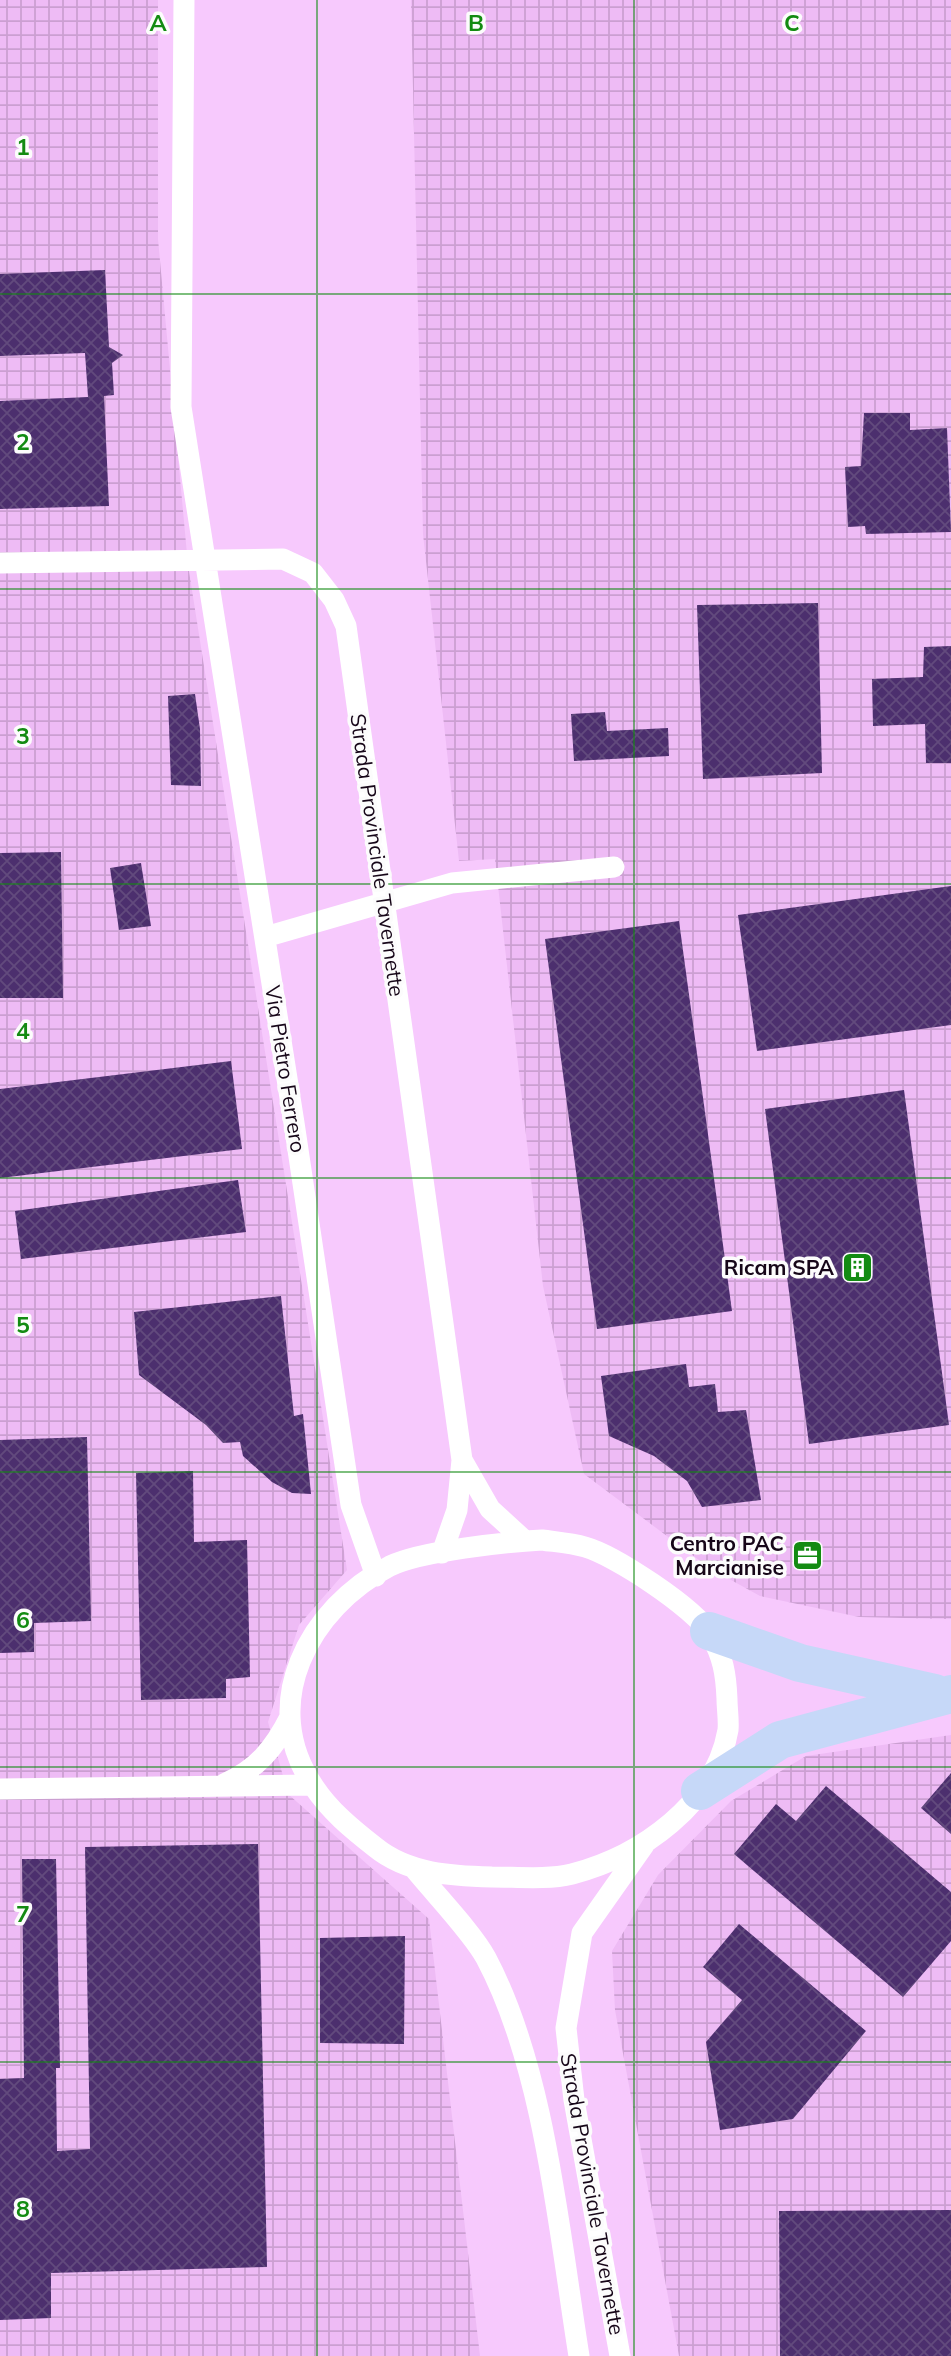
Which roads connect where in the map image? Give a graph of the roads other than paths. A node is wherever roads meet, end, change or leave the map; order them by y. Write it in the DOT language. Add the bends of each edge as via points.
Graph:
graph roads {
  1 [pos="184,0"];
  2 [pos="205,558"];
  3 [pos="0,563"];
  4 [pos="614,867"];
  5 [pos="385,904"];
  6 [pos="265,937"];
  7 [pos="462,1460"];
  8 [pos="525,1541"];
  9 [pos="442,1553"];
  10 [pos="376,1576"];
  11 [pos="709,1631"];
  12 [pos="948,1694"];
  13 [pos="290,1716"];
  14 [pos="312,1785"];
  15 [pos="219,1786"];
  16 [pos="0,1789"];
  17 [pos="700,1791"];
  18 [pos="646,1843"];
  19 [pos="411,1866"];
  20 [pos="579,2356"];
  21 [pos="620,2356"];
  1 -- 2 [label="street, Via Pietro Ferrero" via="181,407"];
  2 -- 3 [label="street, Strada Provinciale Tavernette"];
  2 -- 5 [label="street, Strada Provinciale Tavernette" via="283,559 313,573 334,600 346,626"];
  2 -- 6 [label="street, Via Pietro Ferrero"];
  4 -- 5 [label="street" via="453,883"];
  5 -- 6 [label="street"];
  5 -- 7 [label="street, Strada Provinciale Tavernette"];
  6 -- 10 [label="street, Via Pietro Ferrero" via="351,1505"];
  7 -- 8 [label="street, Strada Provinciale Tavernette" via="490,1509"];
  7 -- 9 [label="street, Strada Provinciale Tavernette" via="457,1510"];
  8 -- 9 [label="street"];
  8 -- 11 [label="street" via="586,1547 637,1573"];
  9 -- 10 [label="street" via="391,1566"];
  10 -- 13 [label="street" via="322,1619 301,1659 288,1703"];
  11 -- 12 [label="highway" via="800,1663"];
  11 -- 17 [label="street" via="725,1665 728,1729 717,1762"];
  12 -- 17 [label="highway" via="780,1740"];
  13 -- 14 [label="street" via="293,1744"];
  13 -- 15 [label="street" via="265,1758"];
  14 -- 15 [label="street"];
  14 -- 19 [label="street" via="334,1813 379,1851"];
  15 -- 16 [label="street"];
  17 -- 18 [label="street"];
  18 -- 19 [label="street" via="571,1874 441,1876"];
  18 -- 21 [label="street, Strada Provinciale Tavernette" via="582,1933 566,2028 574,2100"];
  19 -- 20 [label="street, Strada Provinciale Tavernette" via="486,1957 519,2041 543,2136"];
}
